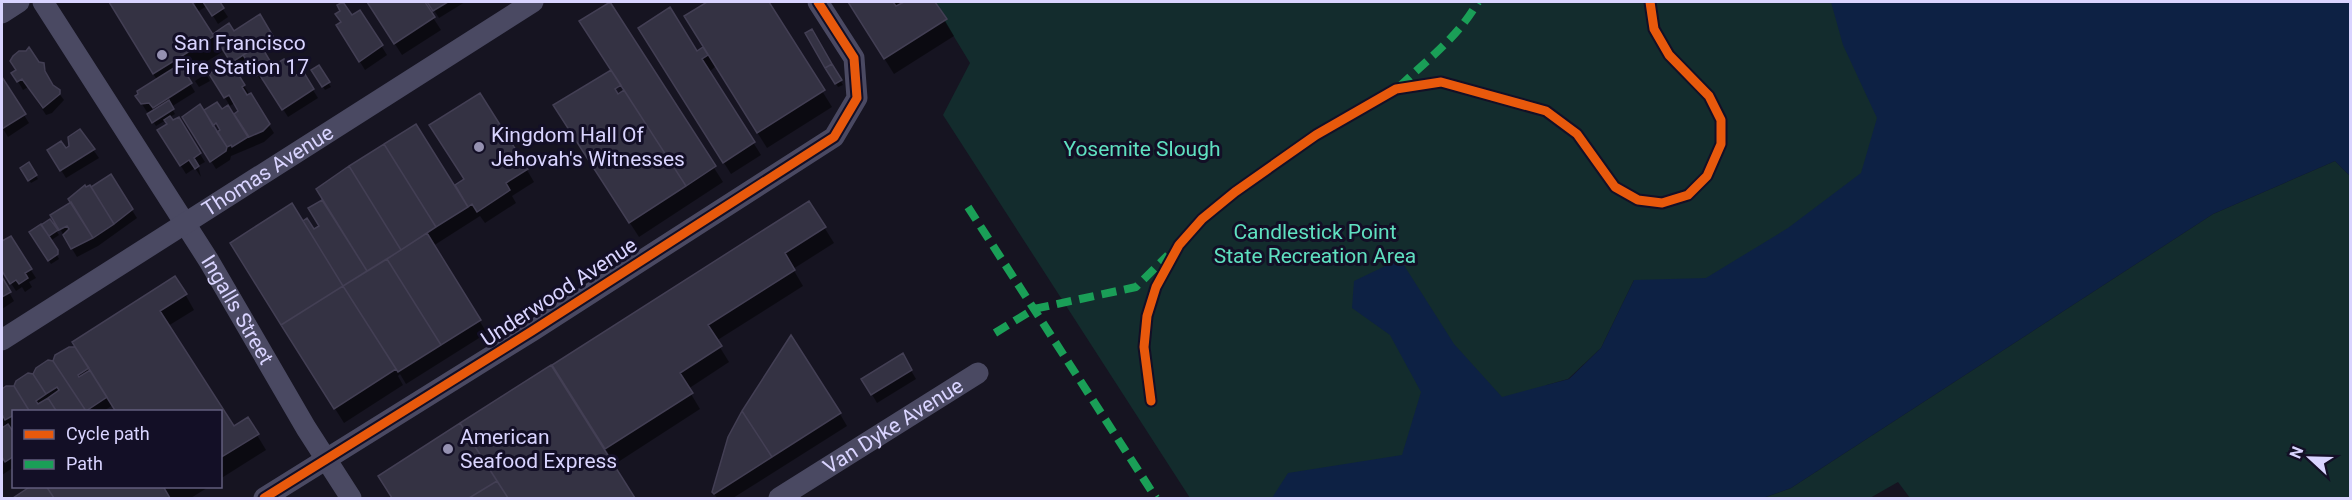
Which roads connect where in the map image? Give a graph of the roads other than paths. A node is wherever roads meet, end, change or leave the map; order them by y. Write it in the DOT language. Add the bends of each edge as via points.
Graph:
graph roads {
  1 [pos="20,2"];
  2 [pos="43,2"];
  3 [pos="533,2"];
  4 [pos="818,2"];
  5 [pos="2,13"];
  6 [pos="185,223"];
  7 [pos="2,340"];
  8 [pos="978,373"];
  9 [pos="326,459"];
  10 [pos="264,498"];
  11 [pos="351,498"];
  12 [pos="779,498"];
  1 -- 5 [label="street"];
  2 -- 6 [label="street, Ingalls Street"];
  3 -- 6 [label="street, Thomas Avenue"];
  4 -- 9 [label="street, Underwood Avenue" via="854,58 857,98 834,136"];
  6 -- 7 [label="street, Thomas Avenue"];
  6 -- 9 [label="street, Ingalls Street"];
  8 -- 12 [label="street, Van Dyke Avenue"];
  9 -- 10 [label="street, Underwood Avenue"];
  9 -- 11 [label="street, Ingalls Street"];
}
